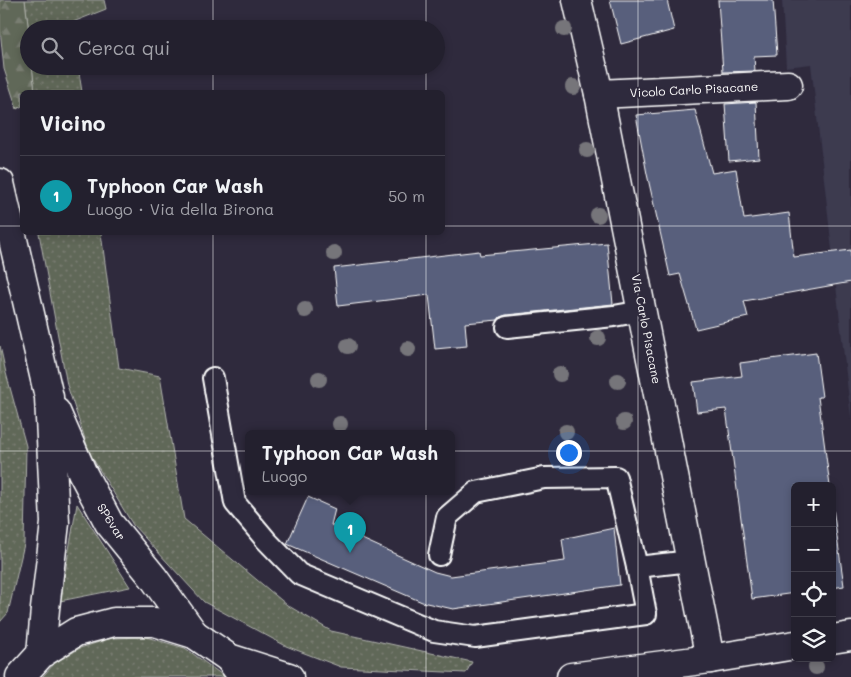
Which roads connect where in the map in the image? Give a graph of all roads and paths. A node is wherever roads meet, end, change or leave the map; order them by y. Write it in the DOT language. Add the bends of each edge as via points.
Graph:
graph roads {
  1 [pos="577,0"];
  2 [pos="788,85"];
  3 [pos="599,94"];
  4 [pos="0,183"];
  5 [pos="642,311"];
  6 [pos="507,327"];
  7 [pos="213,378"];
  8 [pos="49,397"];
  9 [pos="439,555"];
  10 [pos="691,561"];
  11 [pos="637,567"];
  12 [pos="194,634"];
  13 [pos="851,636"];
  14 [pos="836,638"];
  15 [pos="791,646"];
  16 [pos="41,654"];
  17 [pos="710,659"];
  18 [pos="236,668"];
  19 [pos="20,677"];
  20 [pos="288,677"];
  21 [pos="572,677"];
  1 -- 3 [label="street, Via Carlo Pisacane"];
  2 -- 3 [label="street, Vicolo Carlo Pisacane"];
  3 -- 5 [label="street, Via Carlo Pisacane"];
  4 -- 8 [label="street, SP6var / SP6var"];
  5 -- 6 [label="lane"];
  5 -- 10 [label="street, Via Carlo Pisacane"];
  7 -- 11 [label="lane" via="235,503 299,574 434,631 475,636 646,614"];
  8 -- 12 [label="street, SP6var / SP6var" via="82,472 110,523"];
  8 -- 16 [label="street, SP6var / SP6var" via="55,523"];
  9 -- 11 [label="lane" via="447,517 476,492 544,478 616,477"];
  10 -- 11 [label="lane"];
  10 -- 17 [label="street, Via Carlo Pisacane"];
  12 -- 16 [label="street, SP6var" via="155,622 114,622 76,632"];
  12 -- 18 [label="street, SP6var"];
  13 -- 14 [label="street"];
  15 -- 17 [label="street"];
  16 -- 19 [label="street, SP6var"];
  17 -- 21 [label="street"];
  18 -- 20 [label="street, SP6var"];
}
